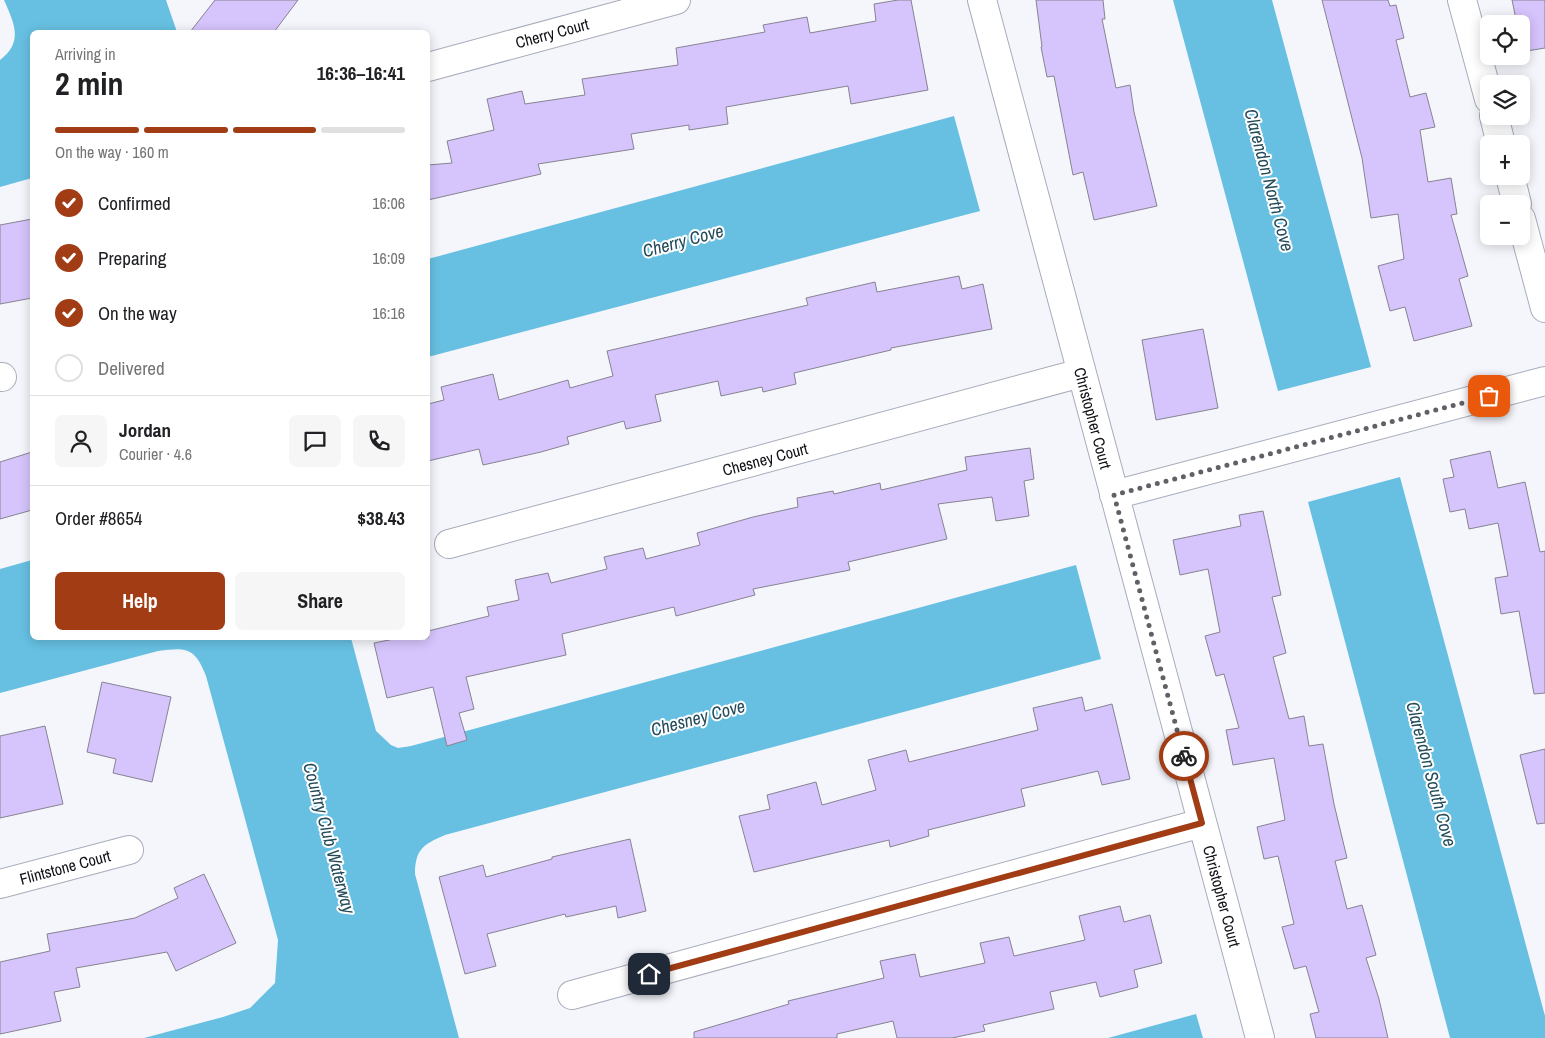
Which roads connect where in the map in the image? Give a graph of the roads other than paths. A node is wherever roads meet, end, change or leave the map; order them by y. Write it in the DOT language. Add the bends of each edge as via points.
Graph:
graph roads {
  1 [pos="676,0"];
  2 [pos="982,0"];
  3 [pos="1462,0"];
  4 [pos="430,66"];
  5 [pos="1483,75"];
  6 [pos="1528,245"];
  7 [pos="1545,308"];
  8 [pos="1081,373"];
  9 [pos="1545,381"];
  10 [pos="1114,495"];
  11 [pos="449,544"];
  12 [pos="1202,823"];
  13 [pos="129,850"];
  14 [pos="0,884"];
  15 [pos="572,995"];
  16 [pos="1260,1038"];
  1 -- 4 [label="street, Cherry Court"];
  2 -- 8 [label="street, Christopher Court"];
  3 -- 5 [label="street"];
  6 -- 7 [label="street"];
  8 -- 10 [label="street, Christopher Court"];
  8 -- 11 [label="street, Chesney Court"];
  9 -- 10 [label="street"];
  10 -- 12 [label="street, Christopher Court"];
  12 -- 15 [label="street"];
  12 -- 16 [label="street, Christopher Court"];
  13 -- 14 [label="street, Flintstone Court"];
}
